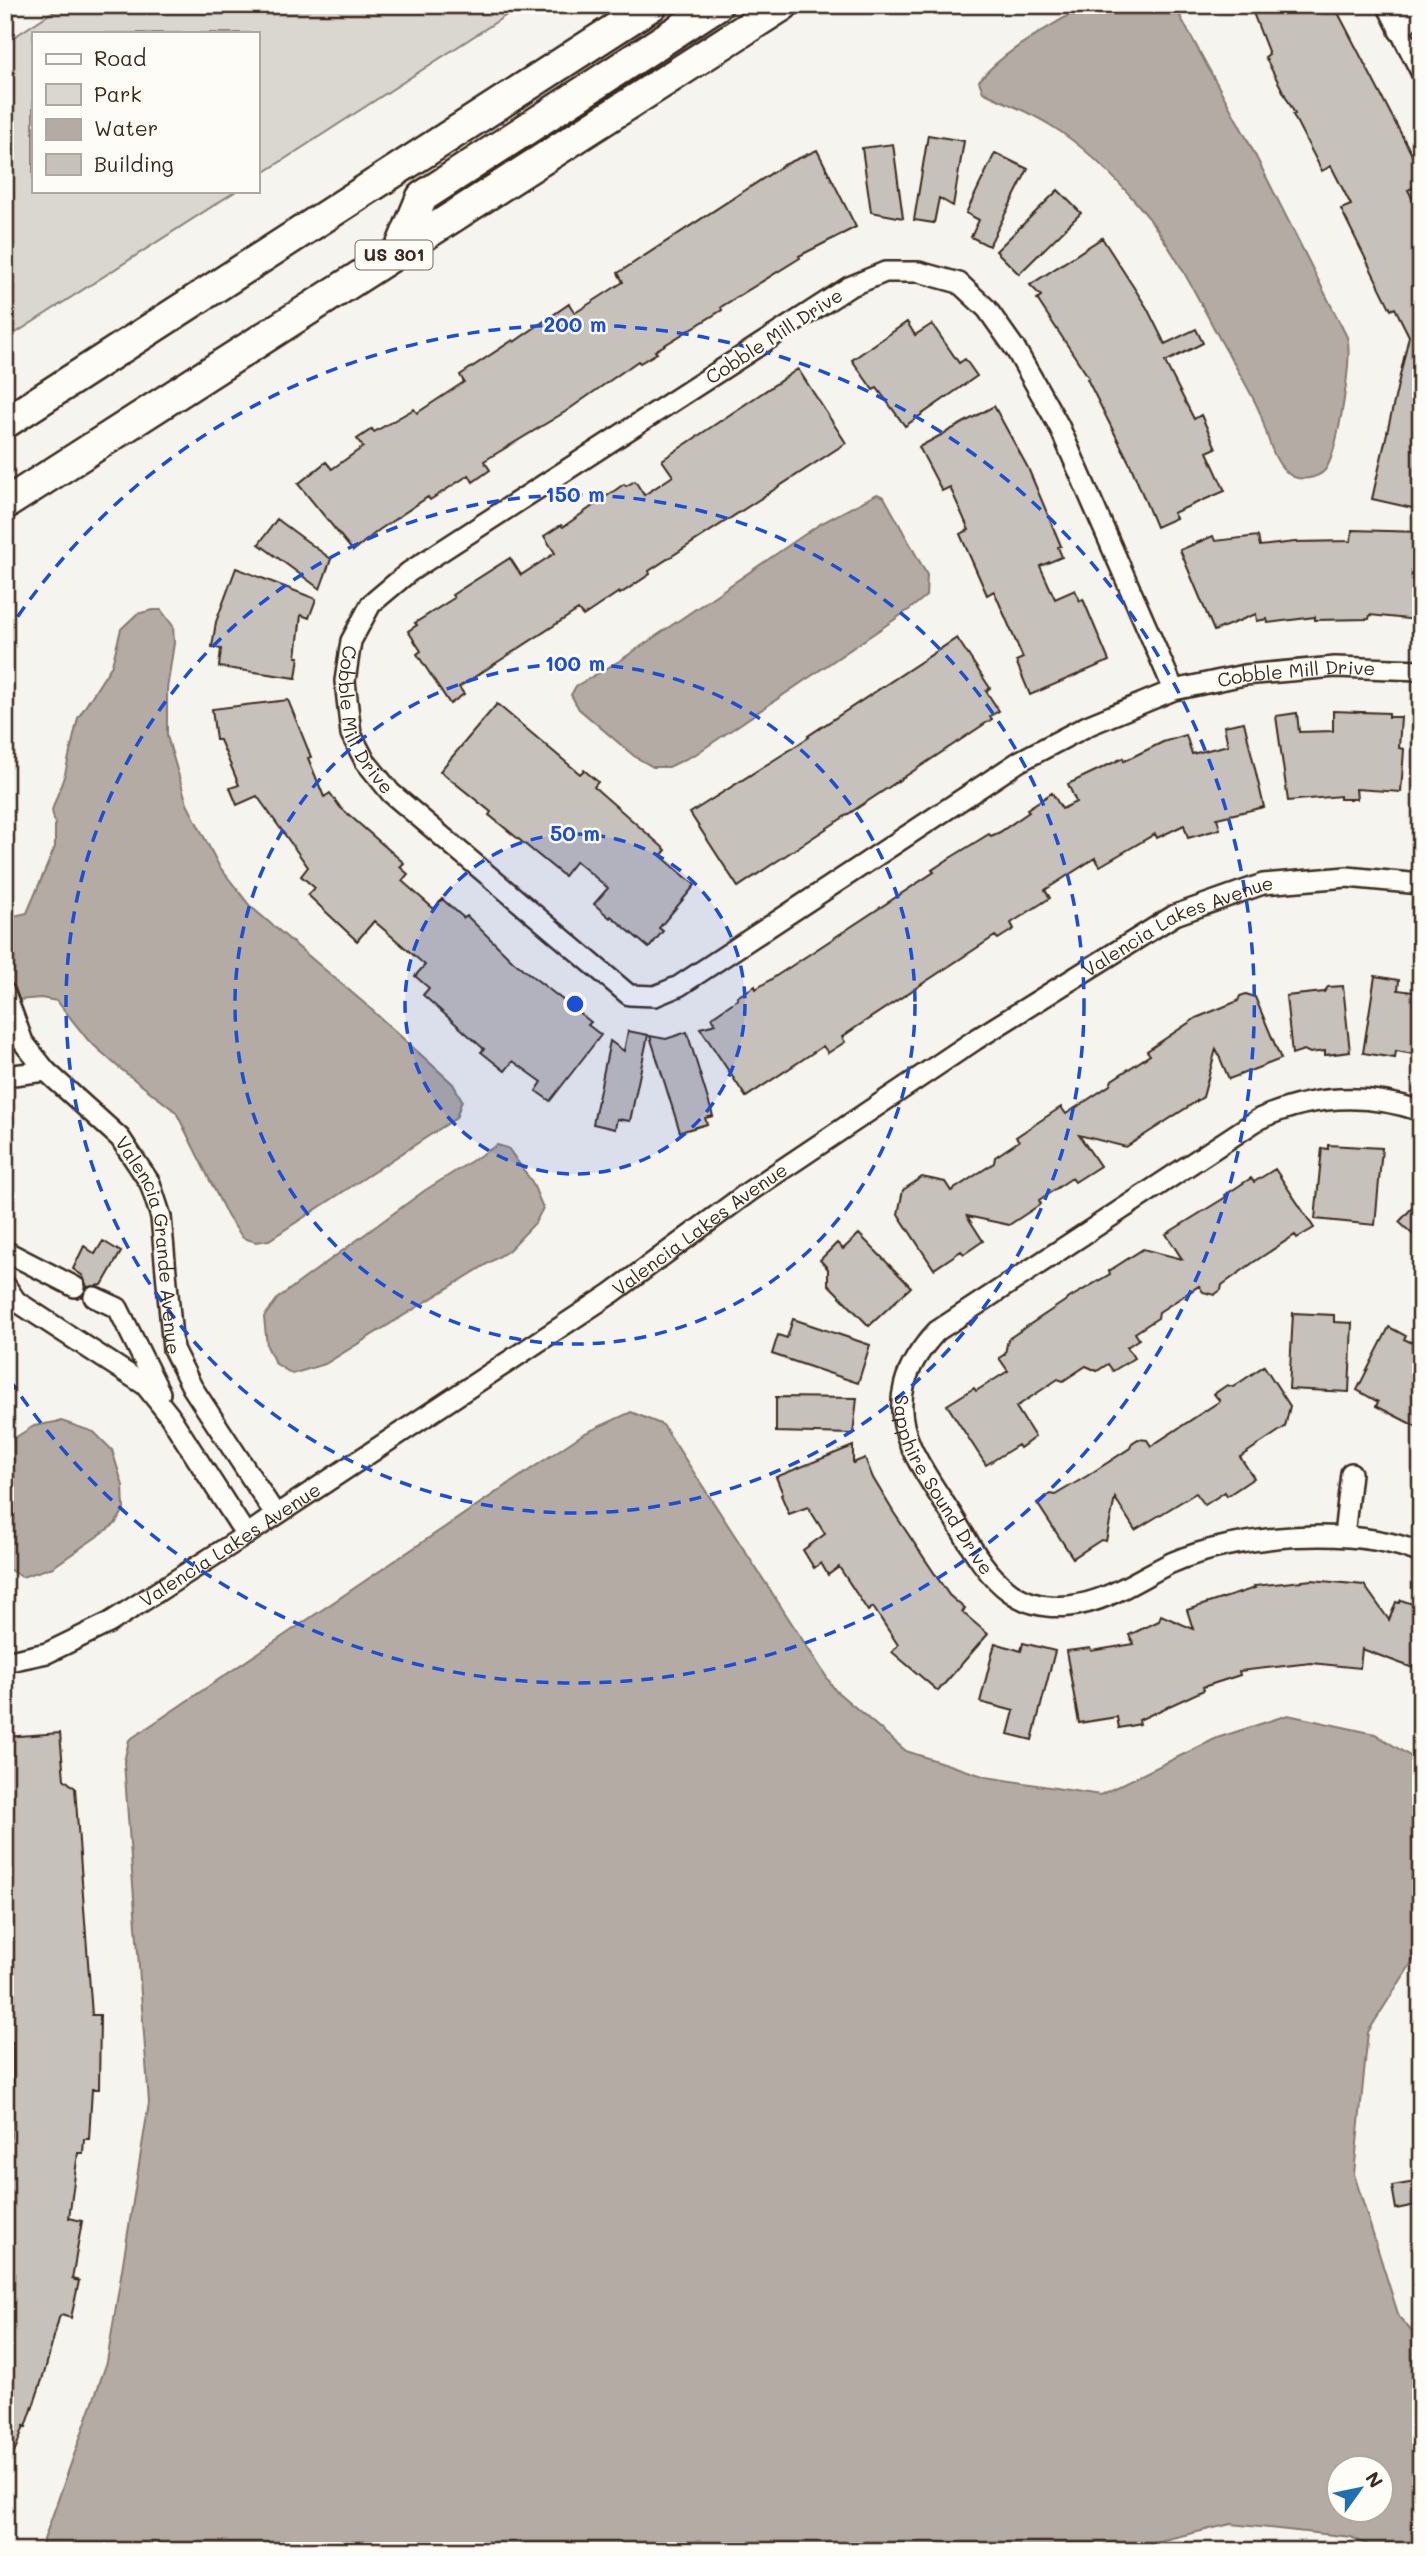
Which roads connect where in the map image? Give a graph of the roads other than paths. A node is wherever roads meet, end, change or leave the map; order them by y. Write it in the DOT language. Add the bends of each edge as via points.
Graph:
graph roads {
  1 [pos="652,5"];
  2 [pos="718,5"];
  3 [pos="783,5"];
  4 [pos="1387,5"];
  5 [pos="1421,7"];
  6 [pos="1399,30"];
  7 [pos="1421,72"];
  8 [pos="398,252"];
  9 [pos="5,423"];
  10 [pos="5,504"];
  11 [pos="1421,670"];
  12 [pos="1174,690"];
  13 [pos="1421,884"];
  14 [pos="7,1001"];
  15 [pos="46,1071"];
  16 [pos="5,1076"];
  17 [pos="1421,1111"];
  18 [pos="5,1251"];
  19 [pos="5,1286"];
  20 [pos="75,1287"];
  21 [pos="94,1297"];
  22 [pos="178,1429"];
  23 [pos="1351,1473"];
  24 [pos="275,1514"];
  25 [pos="246,1535"];
  26 [pos="1345,1536"];
  27 [pos="1421,1553"];
  28 [pos="5,1662"];
  1 -- 9 [label="main road"];
  2 -- 8 [label="main road" via="422,197"];
  3 -- 8 [label="main road, US 301"];
  4 -- 6 [label="street"];
  5 -- 6 [label="street"];
  6 -- 7 [label="street"];
  8 -- 10 [label="main road, US 301"];
  11 -- 12 [label="street, Cobble Mill Drive" via="1335,667 1244,676"];
  12 -- 12 [label="street, Cobble Mill Drive" via="1059,426 1016,350 986,309 959,283 919,272 885,272 849,287 409,572 371,604 351,641 345,681 351,734 365,761 391,793 629,995 655,996 679,986 1020,761 1089,725"];
  13 -- 24 [label="street, Valencia Lakes Avenue" via="1348,877 1263,884 1175,915 941,1063 750,1191 612,1293"];
  14 -- 15 [label="street, Valencia Grande Avenue" via="23,1042"];
  15 -- 16 [label="street"];
  15 -- 24 [label="street, Valencia Grande Avenue" via="120,1138 150,1183 161,1217 173,1349 192,1387"];
  17 -- 26 [label="street, Sapphire Sound Drive" via="1395,1102 1336,1097 1308,1101 1259,1119 937,1331 909,1367 903,1388 905,1433 918,1461 997,1581 1030,1603 1069,1606 1112,1595 1171,1564 1234,1545"];
  18 -- 20 [label="street"];
  19 -- 22 [label="street" via="16,1301 145,1385"];
  21 -- 22 [label="street" via="117,1308"];
  22 -- 25 [label="street"];
  23 -- 26 [label="street"];
  24 -- 25 [label="street, Valencia Lakes Avenue"];
  25 -- 28 [label="street, Valencia Lakes Avenue" via="109,1623 47,1653"];
  26 -- 27 [label="street, Sapphire Sound Drive"];
}
